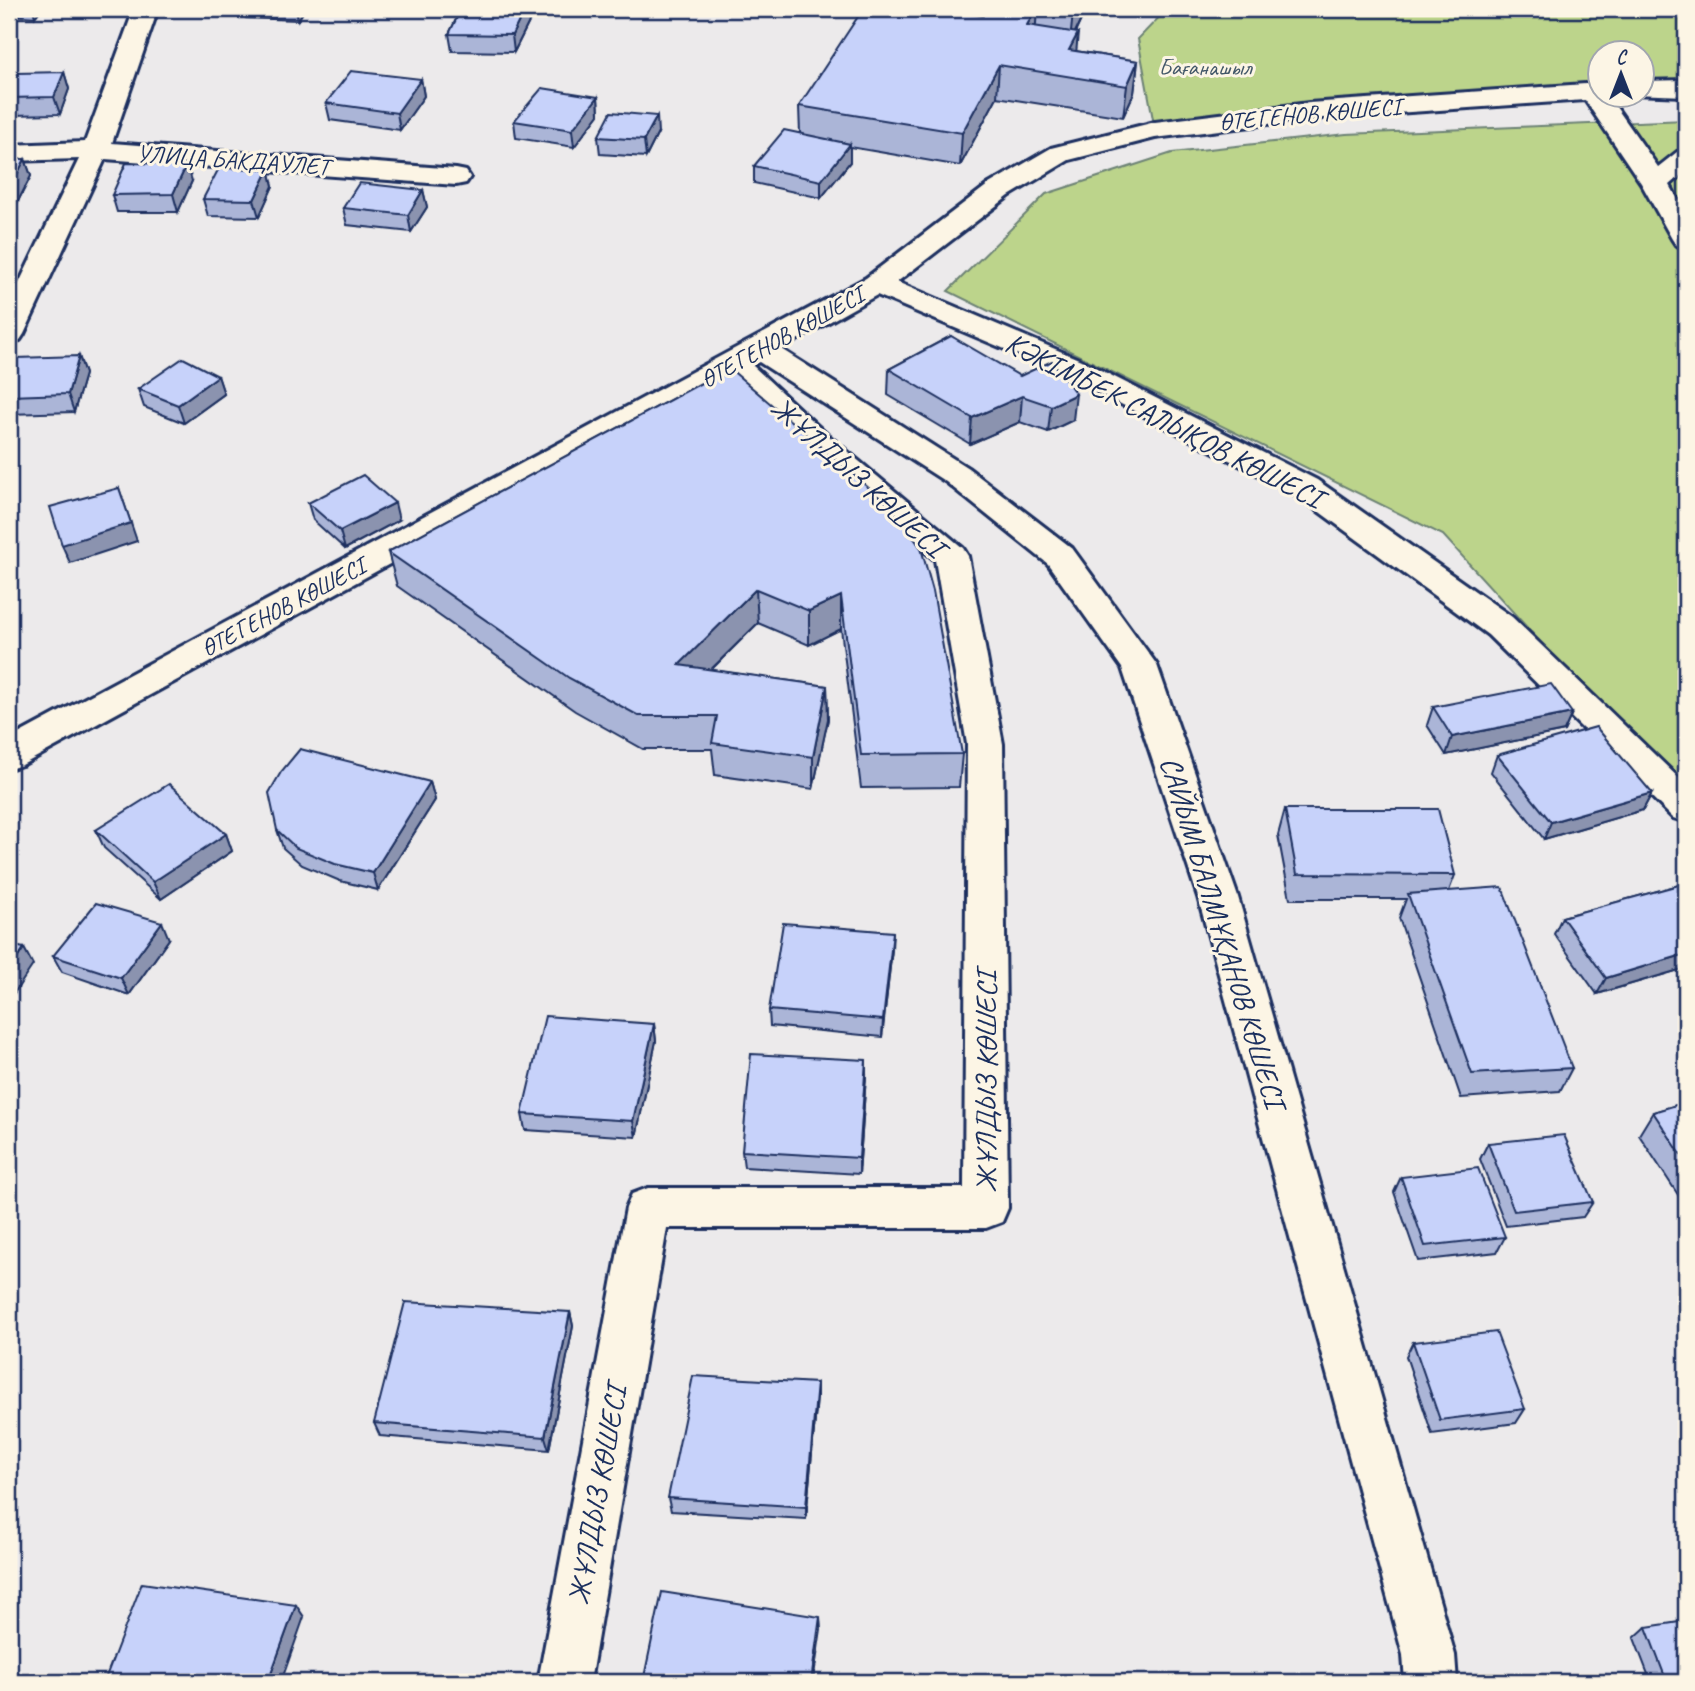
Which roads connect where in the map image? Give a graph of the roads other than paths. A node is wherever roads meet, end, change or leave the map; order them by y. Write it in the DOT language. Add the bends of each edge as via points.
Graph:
graph roads {
  1 [pos="145,9"];
  2 [pos="1686,88"];
  3 [pos="1656,89"];
  4 [pos="1586,92"];
  5 [pos="1607,108"];
  6 [pos="96,150"];
  7 [pos="9,153"];
  8 [pos="1686,158"];
  9 [pos="456,177"];
  10 [pos="1655,183"];
  11 [pos="1686,239"];
  12 [pos="876,284"];
  13 [pos="9,334"];
  14 [pos="747,357"];
  15 [pos="9,755"];
  16 [pos="1686,808"];
  17 [pos="564,1682"];
  18 [pos="1431,1682"];
  1 -- 6 [label="street"];
  2 -- 3 [label="street"];
  4 -- 12 [label="street, ӨТЕГЕНОВ КӨШЕСІ" via="1309,111 1155,130 1060,154 999,190"];
  5 -- 10 [label="street"];
  6 -- 7 [label="street, УЛИЦА БАКДАУЛЕТ"];
  6 -- 9 [label="street, УЛИЦА БАКДАУЛЕТ"];
  6 -- 13 [label="street"];
  8 -- 10 [label="street"];
  10 -- 11 [label="street"];
  12 -- 14 [label="street, ӨТЕГЕНОВ КӨШЕСІ"];
  12 -- 16 [label="street, КӘКІМБЕК САЛЫҚОВ КӨШЕСІ" via="1070,366 1306,487 1500,626"];
  14 -- 15 [label="street, ӨТЕГЕНОВ КӨШЕСІ"];
  14 -- 17 [label="street, ЖҰЛДЫЗ КӨШЕСІ" via="812,438 951,556 985,744 986,1208 648,1208"];
  14 -- 18 [label="street, САЙЫМ БАЛМҰҚАНОВ КӨШЕСІ" via="957,475 1060,556 1139,665 1218,897 1429,1655"];
}
